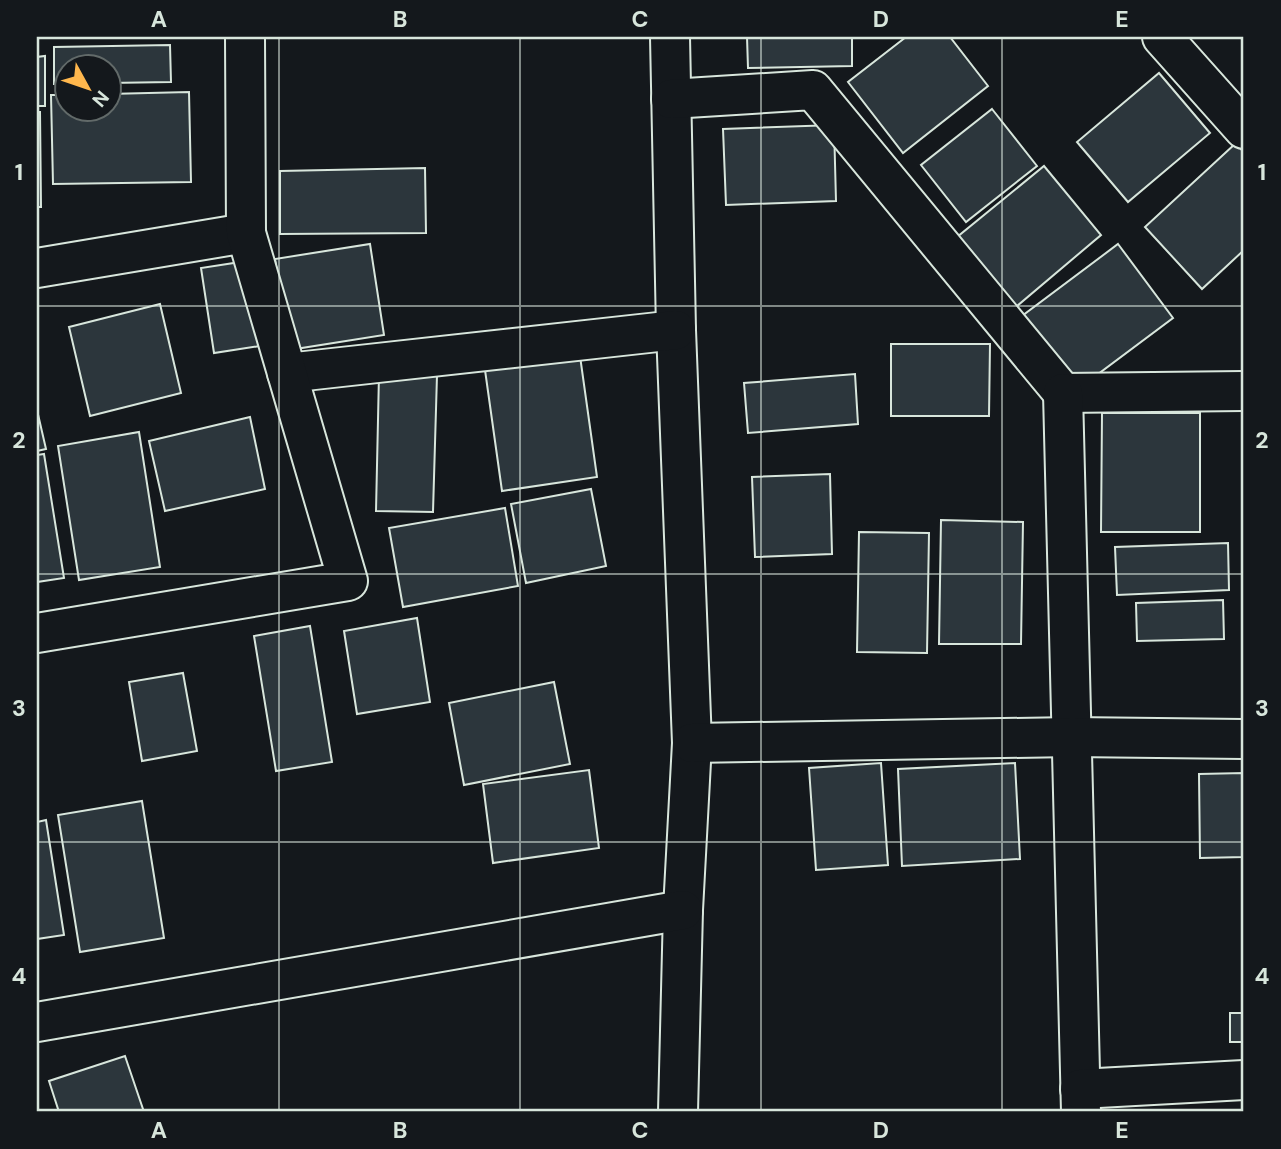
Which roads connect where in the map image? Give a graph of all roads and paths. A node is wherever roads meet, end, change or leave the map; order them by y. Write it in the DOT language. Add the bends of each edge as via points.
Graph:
graph roads {
  1 [pos="245,37"];
  2 [pos="670,37"];
  3 [pos="1161,37"];
  4 [pos="671,99"];
  5 [pos="1244,129"];
  6 [pos="246,233"];
  7 [pos="37,268"];
  8 [pos="676,330"];
  9 [pos="287,373"];
  10 [pos="1244,391"];
  11 [pos="1063,393"];
  12 [pos="37,633"];
  13 [pos="1072,737"];
  14 [pos="1244,739"];
  15 [pos="692,743"];
  16 [pos="683,910"];
  17 [pos="37,1022"];
  18 [pos="1244,1080"];
  19 [pos="1081,1100"];
  20 [pos="678,1112"];
  1 -- 6 [label="street"];
  2 -- 4 [label="street"];
  3 -- 5 [label="street"];
  4 -- 8 [label="street"];
  4 -- 11 [label="street" via="813,90"];
  6 -- 7 [label="street"];
  6 -- 9 [label="street"];
  8 -- 9 [label="street"];
  8 -- 15 [label="street"];
  9 -- 12 [label="street" via="348,581"];
  10 -- 11 [label="street"];
  11 -- 13 [label="street"];
  13 -- 14 [label="street"];
  13 -- 15 [label="street"];
  13 -- 19 [label="street"];
  15 -- 16 [label="street"];
  16 -- 17 [label="street"];
  16 -- 20 [label="street"];
  18 -- 19 [label="street"];
}
